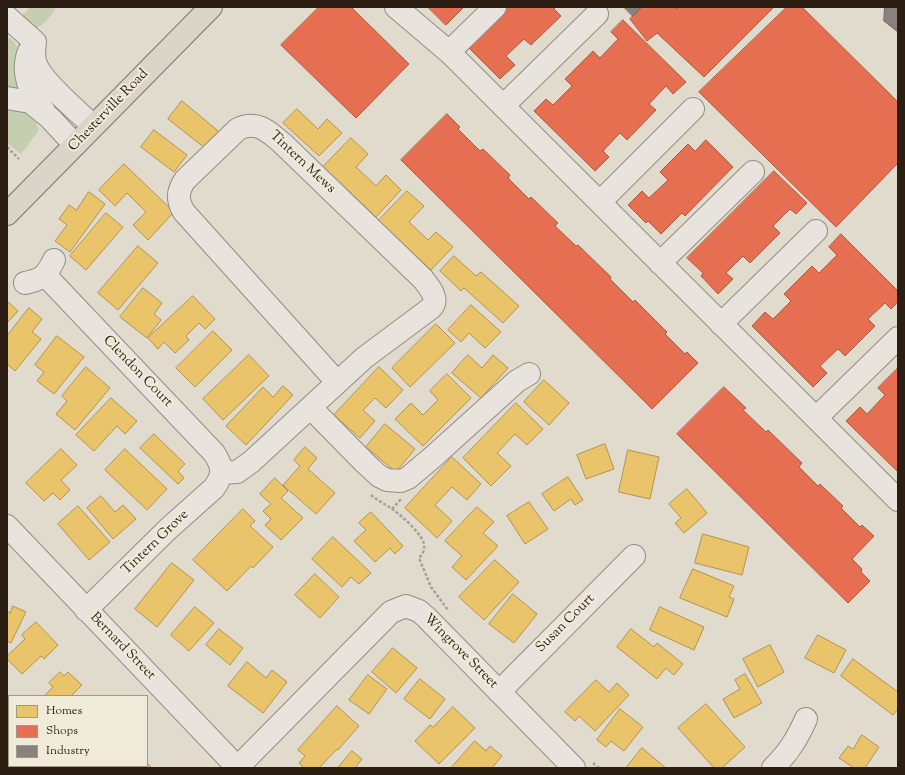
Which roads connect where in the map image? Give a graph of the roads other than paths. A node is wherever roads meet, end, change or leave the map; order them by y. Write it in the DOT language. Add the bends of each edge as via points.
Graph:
graph roads {
  1 [pos="211,7"];
  2 [pos="396,7"];
  3 [pos="495,7"];
  4 [pos="597,14"];
  5 [pos="7,17"];
  6 [pos="35,42"];
  7 [pos="449,52"];
  8 [pos="7,98"];
  9 [pos="503,106"];
  10 [pos="693,109"];
  11 [pos="50,118"];
  12 [pos="93,126"];
  13 [pos="75,145"];
  14 [pos="753,172"];
  15 [pos="600,202"];
  16 [pos="7,214"];
  17 [pos="816,231"];
  18 [pos="660,263"];
  19 [pos="25,283"];
  20 [pos="722,324"];
  21 [pos="898,338"];
  22 [pos="529,374"];
  23 [pos="337,382"];
  24 [pos="311,408"];
  25 [pos="816,418"];
  26 [pos="222,473"];
  27 [pos="898,500"];
  28 [pos="10,535"];
  29 [pos="634,556"];
  30 [pos="86,610"];
  31 [pos="499,692"];
  32 [pos="806,718"];
  33 [pos="581,763"];
  34 [pos="238,768"];
  35 [pos="773,768"];
  1 -- 12 [label="main road, Chesterville Road"];
  2 -- 7 [label="street"];
  3 -- 7 [label="street"];
  4 -- 9 [label="street"];
  5 -- 6 [label="street"];
  6 -- 11 [label="street" via="28,52 25,70 28,85"];
  6 -- 12 [label="street" via="35,64 40,72"];
  7 -- 9 [label="street"];
  8 -- 11 [label="street" via="30,102"];
  9 -- 15 [label="street"];
  10 -- 15 [label="street"];
  11 -- 13 [label="street"];
  12 -- 13 [label="main road, Chesterville Road"];
  13 -- 16 [label="main road, Chesterville Road"];
  14 -- 18 [label="street"];
  15 -- 18 [label="street"];
  17 -- 20 [label="street"];
  18 -- 20 [label="street"];
  19 -- 26 [label="street, Clendon Court" via="35,280 50,268 214,452"];
  20 -- 25 [label="street"];
  21 -- 25 [label="street"];
  22 -- 24 [label="street" via="517,381 434,456 401,481 387,480 379,476"];
  23 -- 23 [label="street, Tintern Mews" via="226,260 180,204 178,196 185,180 238,129 247,125 263,128 273,134 423,279 434,297 431,308 370,353"];
  23 -- 24 [label="street, Tintern Mews"];
  24 -- 26 [label="street, Tintern Mews" via="244,468 237,472"];
  25 -- 27 [label="street"];
  26 -- 30 [label="street, Tintern Grove" via="214,488 168,529"];
  28 -- 30 [label="street, Bernard Street"];
  29 -- 31 [label="street, Susan Court"];
  30 -- 34 [label="street, Bernard Street"];
  31 -- 33 [label="street, Wingrove Street"];
  31 -- 34 [label="street, Wingrove Street" via="419,611 406,606 399,608 391,612"];
  32 -- 35 [label="street" via="786,756"];
}
